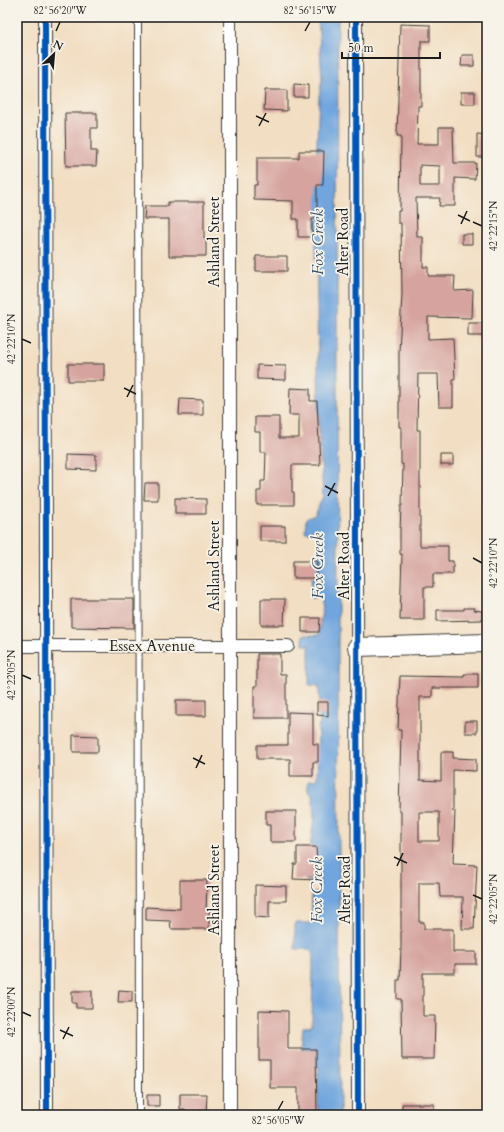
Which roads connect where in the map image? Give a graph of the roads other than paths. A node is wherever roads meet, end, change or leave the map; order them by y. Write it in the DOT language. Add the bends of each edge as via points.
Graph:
graph roads {
  1 [pos="46,17"];
  2 [pos="138,17"];
  3 [pos="230,17"];
  4 [pos="356,17"];
  5 [pos="487,643"];
  6 [pos="17,646"];
  7 [pos="45,646"];
  8 [pos="138,646"];
  9 [pos="230,646"];
  10 [pos="288,646"];
  11 [pos="357,647"];
  12 [pos="47,1115"];
  13 [pos="139,1115"];
  14 [pos="230,1115"];
  15 [pos="358,1115"];
  1 -- 7 [label="street"];
  2 -- 8 [label="lane"];
  3 -- 9 [label="street, Ashland Street"];
  4 -- 11 [label="street, Alter Road"];
  5 -- 11 [label="street"];
  6 -- 7 [label="street, Essex Avenue"];
  7 -- 8 [label="street, Essex Avenue"];
  7 -- 12 [label="street"];
  8 -- 9 [label="street, Essex Avenue"];
  8 -- 13 [label="lane"];
  9 -- 10 [label="street, Essex Avenue"];
  9 -- 14 [label="street, Ashland Street"];
  11 -- 15 [label="street, Alter Road"];
}
